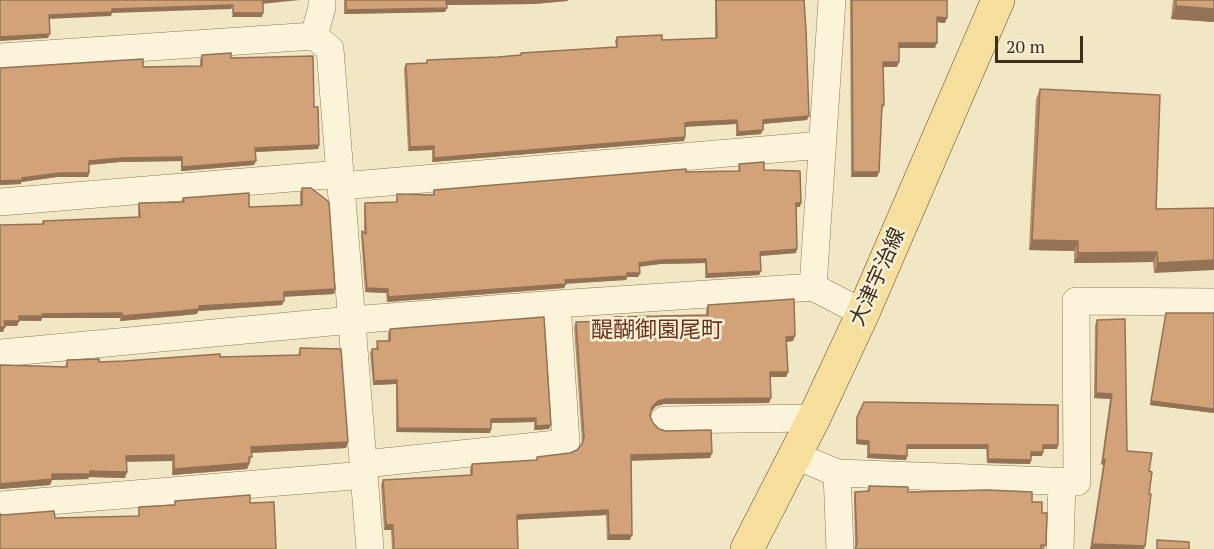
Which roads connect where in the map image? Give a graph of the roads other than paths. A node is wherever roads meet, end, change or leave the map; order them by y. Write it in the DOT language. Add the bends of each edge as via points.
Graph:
graph roads {
  1 [pos="322,0"];
  2 [pos="832,0"];
  3 [pos="998,0"];
  4 [pos="314,36"];
  5 [pos="0,57"];
  6 [pos="822,145"];
  7 [pos="341,180"];
  8 [pos="0,202"];
  9 [pos="813,287"];
  10 [pos="1214,302"];
  11 [pos="557,303"];
  12 [pos="862,313"];
  13 [pos="352,320"];
  14 [pos="0,354"];
  15 [pos="814,418"];
  16 [pos="664,420"];
  17 [pos="794,455"];
  18 [pos="365,470"];
  19 [pos="837,472"];
  20 [pos="1062,482"];
  21 [pos="0,505"];
  22 [pos="370,549"];
  23 [pos="747,549"];
  24 [pos="840,549"];
  25 [pos="1060,549"];
  1 -- 4 [label="street"];
  2 -- 6 [label="street"];
  3 -- 12 [label="main road, 大津宇治線"];
  4 -- 5 [label="street"];
  4 -- 7 [label="street" via="330,49"];
  6 -- 7 [label="street"];
  6 -- 9 [label="street"];
  7 -- 8 [label="street"];
  7 -- 13 [label="street"];
  9 -- 11 [label="street"];
  9 -- 12 [label="street"];
  10 -- 20 [label="street" via="1076,301 1077,483"];
  11 -- 13 [label="street"];
  11 -- 18 [label="street" via="566,443"];
  12 -- 15 [label="main road, 大津宇治線"];
  13 -- 14 [label="street"];
  13 -- 18 [label="street"];
  15 -- 16 [label="street"];
  15 -- 17 [label="main road, 大津宇治線"];
  17 -- 19 [label="street"];
  17 -- 23 [label="main road, 大津宇治線"];
  18 -- 21 [label="street"];
  18 -- 22 [label="street"];
  19 -- 20 [label="street"];
  19 -- 24 [label="street"];
  20 -- 25 [label="street"];
}
